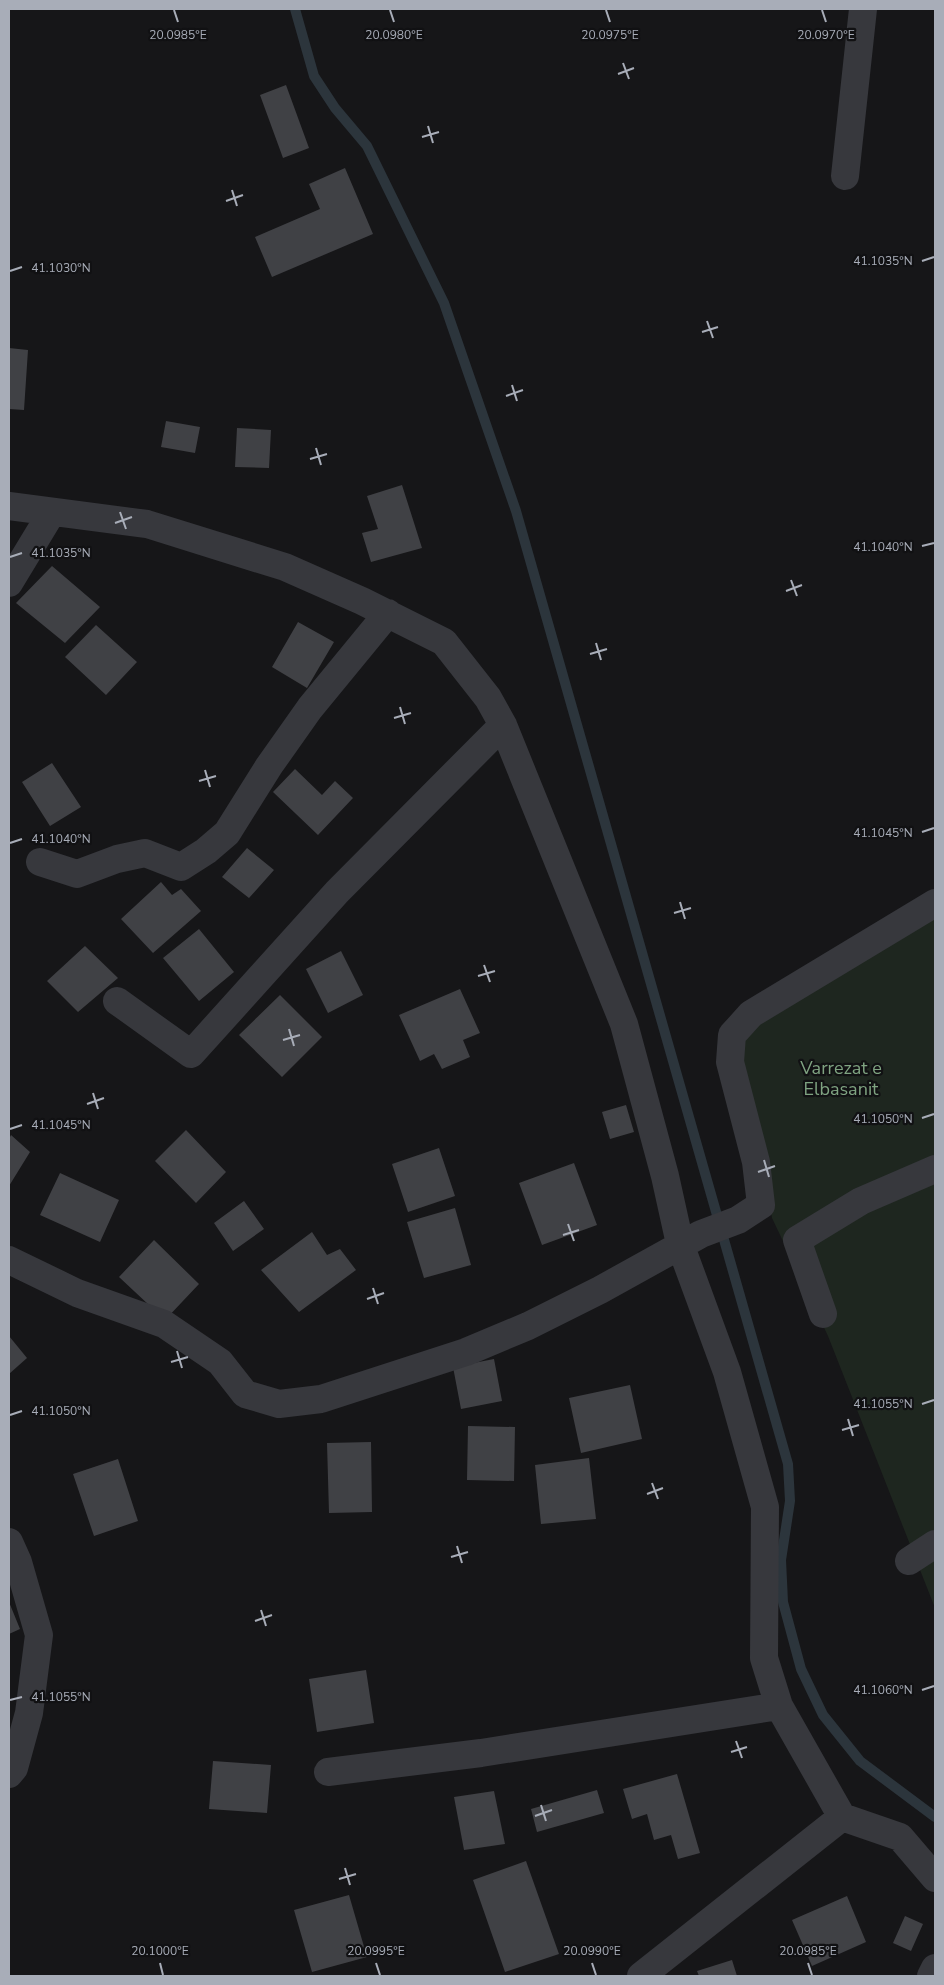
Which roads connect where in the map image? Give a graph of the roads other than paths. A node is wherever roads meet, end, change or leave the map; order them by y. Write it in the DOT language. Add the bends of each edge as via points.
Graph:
graph roads {
  1 [pos="863,9"];
  2 [pos="846,176"];
  3 [pos="9,506"];
  4 [pos="52,512"];
  5 [pos="9,583"];
  6 [pos="388,612"];
  7 [pos="503,725"];
  8 [pos="40,862"];
  9 [pos="935,902"];
  10 [pos="116,1002"];
  11 [pos="935,1169"];
  12 [pos="691,1239"];
  13 [pos="9,1260"];
  14 [pos="824,1314"];
  15 [pos="9,1542"];
  16 [pos="935,1544"];
  17 [pos="909,1561"];
  18 [pos="779,1706"];
  19 [pos="328,1772"];
  20 [pos="9,1774"];
  21 [pos="842,1817"];
  22 [pos="935,1878"];
  23 [pos="935,1968"];
  24 [pos="641,1976"];
  25 [pos="931,1976"];
  1 -- 2 [label="street"];
  3 -- 4 [label="street"];
  4 -- 5 [label="street"];
  4 -- 6 [label="street" via="147,524 285,567"];
  6 -- 7 [label="street" via="444,642 488,698"];
  6 -- 8 [label="street" via="310,708 227,833 206,851 181,867 145,853 77,874"];
  7 -- 10 [label="street" via="337,892 192,1054"];
  7 -- 12 [label="street" via="624,1024 665,1176"];
  9 -- 12 [label="street" via="751,1014 732,1035 730,1062 756,1162 761,1205 738,1220"];
  11 -- 14 [label="street" via="861,1201 797,1240"];
  12 -- 13 [label="street" via="600,1290 466,1352 321,1399 279,1404 245,1394 220,1362 164,1324 77,1293"];
  12 -- 18 [label="street" via="765,1507 764,1658"];
  15 -- 20 [label="street" via="39,1635 29,1713 14,1768"];
  16 -- 17 [label="street"];
  18 -- 19 [label="street" via="481,1753"];
  18 -- 21 [label="street"];
  21 -- 22 [label="street" via="900,1837"];
  21 -- 24 [label="street"];
  23 -- 25 [label="street"];
}
